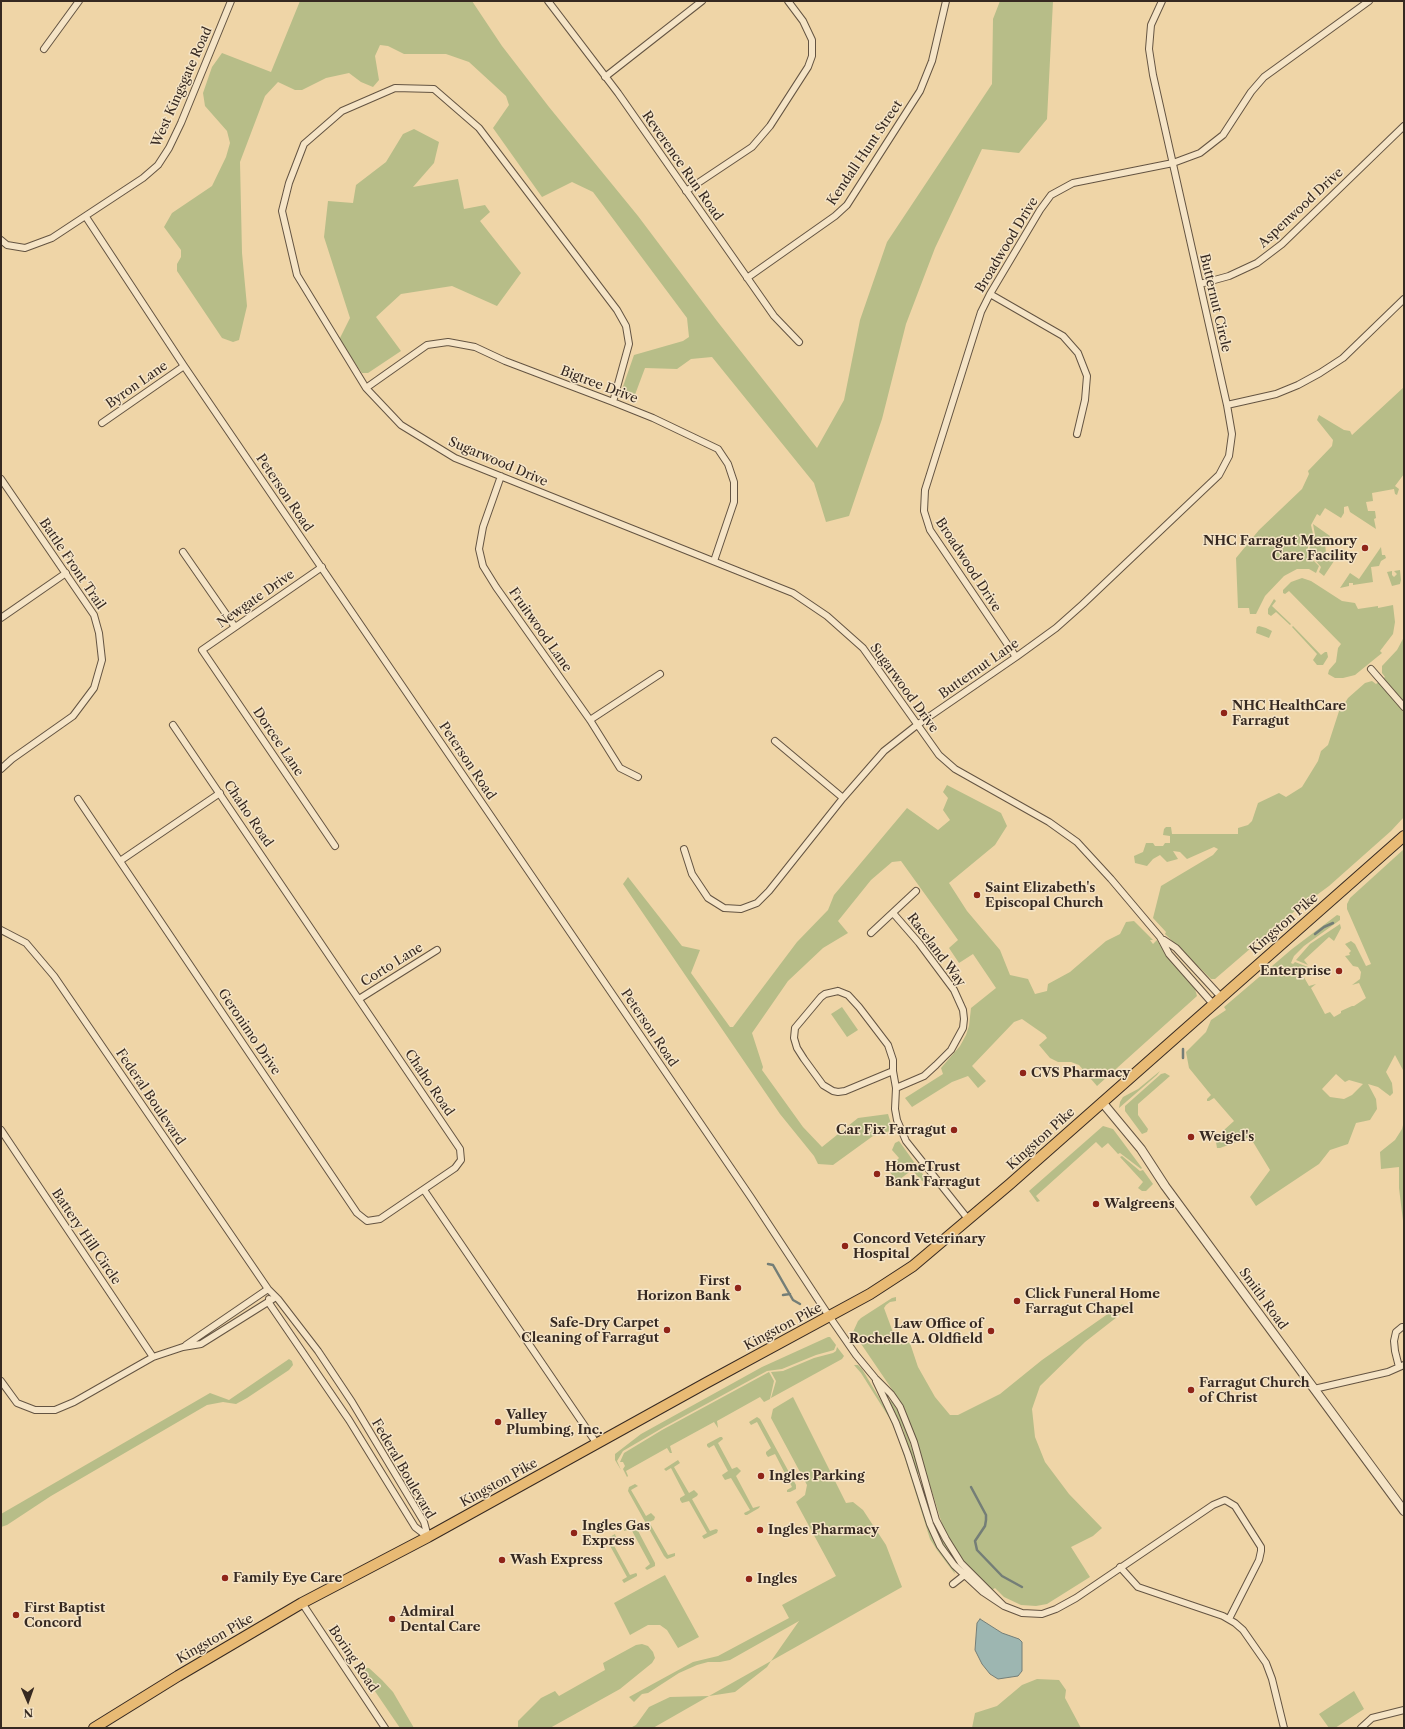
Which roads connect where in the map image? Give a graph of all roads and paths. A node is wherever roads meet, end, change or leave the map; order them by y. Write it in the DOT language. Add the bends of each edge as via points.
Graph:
graph roads {
  1 [pos="79,1"];
  2 [pos="231,1"];
  3 [pos="548,1"];
  4 [pos="702,1"];
  5 [pos="788,1"];
  6 [pos="946,1"];
  7 [pos="1162,1"];
  8 [pos="1369,1"];
  9 [pos="44,48"];
  10 [pos="605,76"];
  11 [pos="1404,126"];
  12 [pos="1173,163"];
  13 [pos="686,191"];
  14 [pos="86,217"];
  15 [pos="1,240"];
  16 [pos="747,278"];
  17 [pos="1200,284"];
  18 [pos="990,294"];
  19 [pos="1404,299"];
  20 [pos="799,342"];
  21 [pos="184,366"];
  22 [pos="366,388"];
  23 [pos="613,402"];
  24 [pos="1227,405"];
  25 [pos="102,423"];
  26 [pos="1077,434"];
  27 [pos="501,476"];
  28 [pos="1,479"];
  29 [pos="183,552"];
  30 [pos="714,560"];
  31 [pos="322,567"];
  32 [pos="66,573"];
  33 [pos="1,618"];
  34 [pos="235,627"];
  35 [pos="202,650"];
  36 [pos="1016,657"];
  37 [pos="1371,669"];
  38 [pos="660,674"];
  39 [pos="1404,707"];
  40 [pos="590,720"];
  41 [pos="173,725"];
  42 [pos="917,725"];
  43 [pos="775,742"];
  44 [pos="1,769"];
  45 [pos="638,777"];
  46 [pos="220,793"];
  47 [pos="844,798"];
  48 [pos="78,799"];
  49 [pos="1404,836"];
  50 [pos="335,846"];
  51 [pos="684,849"];
  52 [pos="120,861"];
  53 [pos="916,891"];
  54 [pos="892,912"];
  55 [pos="1,930"];
  56 [pos="871,933"];
  57 [pos="1162,939"];
  58 [pos="437,950"];
  59 [pos="1184,957"];
  60 [pos="1177,963"];
  61 [pos="1222,997"];
  62 [pos="359,999"];
  63 [pos="1213,1004"];
  64 [pos="893,1071"];
  65 [pos="896,1088"];
  66 [pos="1102,1102"];
  67 [pos="1,1130"];
  68 [pos="424,1190"];
  69 [pos="968,1219"];
  70 [pos="268,1289"];
  71 [pos="276,1297"];
  72 [pos="269,1301"];
  73 [pos="236,1311"];
  74 [pos="829,1316"];
  75 [pos="241,1319"];
  76 [pos="1404,1327"];
  77 [pos="183,1347"];
  78 [pos="153,1357"];
  79 [pos="1402,1366"];
  80 [pos="875,1378"];
  81 [pos="1,1381"];
  82 [pos="1314,1389"];
  83 [pos="597,1444"];
  84 [pos="925,1481"];
  85 [pos="917,1483"];
  86 [pos="1404,1511"];
  87 [pos="428,1537"];
  88 [pos="1120,1567"];
  89 [pos="967,1573"];
  90 [pos="953,1584"];
  91 [pos="302,1603"];
  92 [pos="1229,1619"];
  93 [pos="1404,1710"];
  94 [pos="94,1728"];
  95 [pos="385,1728"];
  96 [pos="1284,1728"];
  97 [pos="1361,1728"];
  1 -- 9 [label="street"];
  2 -- 14 [label="street, West Kingsgate Road" via="169,148 158,165"];
  3 -- 10 [label="street, Reverence Run Road"];
  4 -- 10 [label="street"];
  5 -- 13 [label="street" via="803,21 812,40 812,56 808,67 770,126 752,146"];
  6 -- 16 [label="street, Kendall Hunt Street" via="932,61 920,91 846,205 835,216"];
  7 -- 12 [label="street, Butternut Circle" via="1151,25 1149,49"];
  8 -- 12 [label="street, Broadwood Drive" via="1264,76 1222,135 1200,153"];
  10 -- 13 [label="street, Reverence Run Road"];
  11 -- 17 [label="street, Aspenwood Drive" via="1282,244 1257,263 1229,276"];
  12 -- 17 [label="street, Butternut Circle"];
  12 -- 18 [label="street, Broadwood Drive" via="1073,183 1051,195"];
  13 -- 16 [label="street, Reverence Run Road"];
  14 -- 15 [label="street, West Kingsgate Road" via="37,245 25,248 6,245"];
  14 -- 21 [label="street, Peterson Road"];
  16 -- 20 [label="street, Reverence Run Road" via="774,316"];
  17 -- 24 [label="street, Butternut Circle"];
  18 -- 26 [label="street" via="1063,336 1078,353 1087,376 1085,400"];
  18 -- 36 [label="street, Broadwood Drive" via="981,312 925,490 924,511 930,530"];
  19 -- 24 [label="street" via="1343,358 1320,373 1276,394"];
  21 -- 25 [label="street, Byron Lane"];
  21 -- 31 [label="street, Peterson Road"];
  22 -- 23 [label="street, Bigtree Drive" via="427,346 448,342 475,347"];
  22 -- 23 [label="street, Sugarwood Drive" via="297,275 282,211 289,183 304,144 342,111 395,88 434,89 479,128 617,310 626,326 629,344"];
  22 -- 27 [label="street, Sugarwood Drive" via="401,425 455,458"];
  23 -- 30 [label="street, Bigtree Drive" via="718,449 728,464 734,482 734,502"];
  24 -- 36 [label="street, Butternut Lane" via="1232,434 1229,456 1219,475 1083,604 1056,628"];
  27 -- 30 [label="street, Sugarwood Drive"];
  27 -- 40 [label="street, Fruitwood Lane" via="483,527 479,549 484,566 496,587"];
  28 -- 32 [label="street, Battle Front Trail"];
  29 -- 34 [label="street"];
  30 -- 42 [label="street, Sugarwood Drive" via="793,593 827,616 863,648"];
  31 -- 34 [label="street, Newgate Drive"];
  31 -- 74 [label="street, Peterson Road"];
  32 -- 33 [label="street"];
  32 -- 44 [label="street, Battle Front Trail" via="94,615 99,633 102,660 94,688 73,716"];
  34 -- 35 [label="street, Newgate Drive"];
  35 -- 50 [label="street, Dorcee Lane"];
  36 -- 42 [label="street, Butternut Lane"];
  37 -- 39 [label="street"];
  38 -- 40 [label="street"];
  40 -- 45 [label="street, Fruitwood Lane" via="620,768"];
  41 -- 46 [label="street, Chaho Road"];
  42 -- 47 [label="street, Butternut Lane" via="884,751"];
  42 -- 57 [label="street, Sugarwood Drive" via="939,755 955,769 1049,822 1076,842"];
  43 -- 47 [label="street"];
  46 -- 52 [label="street"];
  46 -- 62 [label="street, Chaho Road"];
  47 -- 51 [label="street, Butternut Lane" via="769,891 757,903 741,909 724,908 708,898 692,874"];
  48 -- 52 [label="street, Geronimo Drive"];
  49 -- 61 [label="main road, Kingston Pike"];
  52 -- 68 [label="street, Geronimo Drive" via="357,1213 367,1221 380,1219"];
  53 -- 54 [label="street"];
  54 -- 56 [label="street"];
  54 -- 65 [label="street, Raceland Way" via="954,990 964,1019 963,1028 951,1050 924,1076"];
  55 -- 70 [label="street, Federal Boulevard" via="26,942 54,976"];
  57 -- 59 [label="street, Sugarwood Drive"];
  57 -- 60 [label="street, Sugarwood Drive" via="1169,954"];
  58 -- 62 [label="street, Corto Lane"];
  59 -- 60 [label="street"];
  59 -- 61 [label="street, Sugarwood Drive"];
  60 -- 63 [label="street, Sugarwood Drive"];
  61 -- 63 [label="main road, Kingston Pike"];
  62 -- 68 [label="street, Chaho Road" via="460,1149 461,1160 455,1168"];
  63 -- 66 [label="main road, Kingston Pike"];
  64 -- 64 [label="street" via="893,1060 888,1045 848,995 838,991 825,994 795,1028 794,1038 800,1053 823,1085 833,1091 844,1091"];
  64 -- 65 [label="street"];
  65 -- 69 [label="street" via="894,1109 906,1141"];
  66 -- 69 [label="main road, Kingston Pike"];
  66 -- 82 [label="street, Smith Road" via="1141,1149 1165,1186"];
  67 -- 78 [label="street, Battery Hill Circle"];
  68 -- 83 [label="street"];
  69 -- 74 [label="main road, Kingston Pike" via="913,1266 870,1294"];
  70 -- 71 [label="street, Federal Boulevard"];
  70 -- 72 [label="street, Federal Boulevard"];
  70 -- 73 [label="street"];
  71 -- 72 [label="street"];
  71 -- 87 [label="street, Federal Boulevard" via="318,1351 352,1402 424,1522"];
  72 -- 75 [label="street"];
  72 -- 87 [label="street, Federal Boulevard" via="348,1420 414,1527"];
  73 -- 75 [label="street"];
  73 -- 77 [label="street"];
  74 -- 80 [label="street, Peterson Road"];
  74 -- 83 [label="main road, Kingston Pike"];
  75 -- 77 [label="street" via="201,1344"];
  76 -- 79 [label="street" via="1396,1332 1394,1341 1394,1351"];
  77 -- 78 [label="street"];
  78 -- 81 [label="street" via="74,1402 55,1410 35,1410 17,1403"];
  79 -- 82 [label="street"];
  80 -- 84 [label="street" via="900,1407 914,1442"];
  80 -- 85 [label="street" via="896,1423"];
  82 -- 86 [label="street, Smith Road"];
  83 -- 87 [label="main road, Kingston Pike"];
  84 -- 85 [label="street"];
  84 -- 89 [label="street" via="936,1520"];
  85 -- 89 [label="street" via="940,1546 954,1565"];
  87 -- 91 [label="main road, Kingston Pike"];
  88 -- 89 [label="street" via="1076,1598 1042,1614 1022,1613 1004,1606"];
  88 -- 92 [label="street" via="1144,1590"];
  88 -- 92 [label="street" via="1213,1505 1221,1501 1228,1502 1235,1506 1261,1547 1259,1560"];
  89 -- 90 [label="street"];
  91 -- 94 [label="main road, Kingston Pike"];
  91 -- 95 [label="street, Boring Road"];
  92 -- 96 [label="street" via="1247,1635 1266,1663"];
  93 -- 97 [label="street" via="1372,1718"];
}
